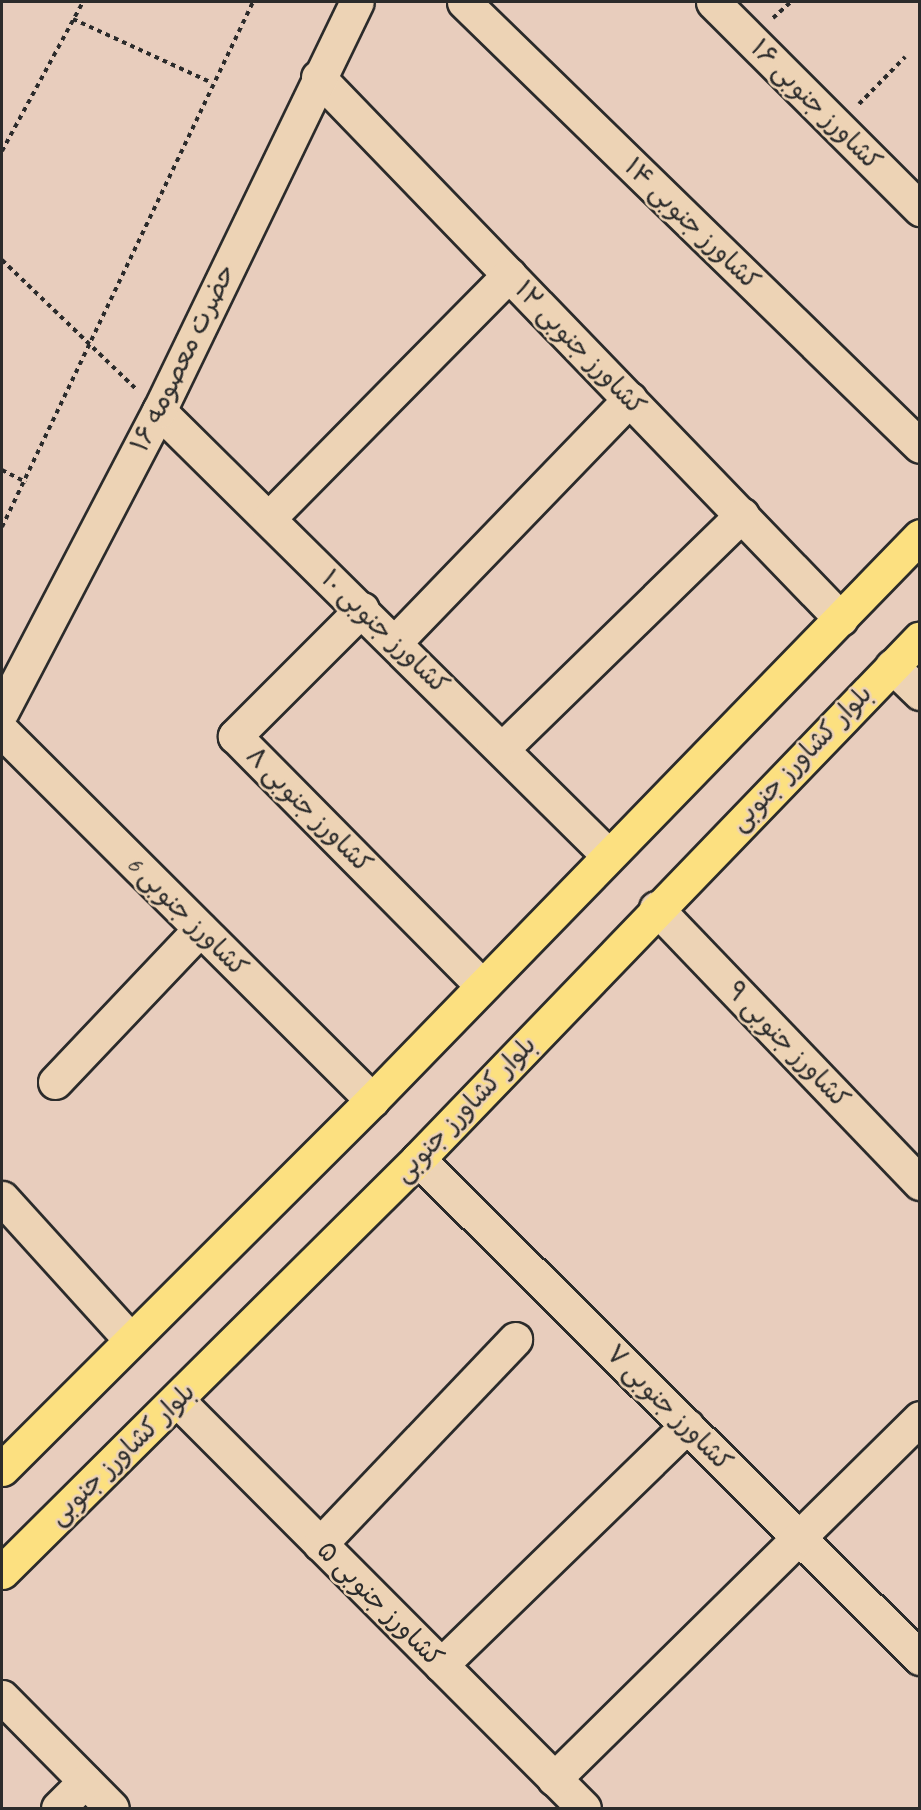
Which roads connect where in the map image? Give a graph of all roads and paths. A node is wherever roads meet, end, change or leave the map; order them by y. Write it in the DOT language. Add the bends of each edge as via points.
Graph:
graph roads {
  1 [pos="83,2"];
  2 [pos="254,2"];
  3 [pos="357,2"];
  4 [pos="464,2"];
  5 [pos="713,2"];
  6 [pos="73,19"];
  7 [pos="906,57"];
  8 [pos="318,77"];
  9 [pos="212,83"];
  10 [pos="837,126"];
  11 [pos="2,151"];
  12 [pos="920,209"];
  13 [pos="2,260"];
  14 [pos="509,275"];
  15 [pos="88,343"];
  16 [pos="630,399"];
  17 [pos="159,411"];
  18 [pos="920,446"];
  19 [pos="2,470"];
  20 [pos="26,482"];
  21 [pos="742,515"];
  22 [pos="269,518"];
  23 [pos="2,527"];
  24 [pos="920,536"];
  25 [pos="362,609"];
  26 [pos="841,618"];
  27 [pos="920,638"];
  28 [pos="395,642"];
  29 [pos="892,666"];
  30 [pos="920,693"];
  31 [pos="2,711"];
  32 [pos="2,731"];
  33 [pos="503,748"];
  34 [pos="608,855"];
  35 [pos="656,908"];
  36 [pos="200,929"];
  37 [pos="482,986"];
  38 [pos="56,1082"];
  39 [pos="372,1100"];
  40 [pos="418,1159"];
  41 [pos="920,1183"];
  42 [pos="2,1198"];
  43 [pos="129,1338"];
  44 [pos="515,1339"];
  45 [pos="177,1400"];
  46 [pos="920,1418"];
  47 [pos="687,1425"];
  48 [pos="2,1469"];
  49 [pos="797,1535"];
  50 [pos="320,1544"];
  51 [pos="2,1572"];
  52 [pos="920,1658"];
  53 [pos="441,1665"];
  54 [pos="2,1697"];
  55 [pos="554,1779"];
  56 [pos="85,1781"];
  57 [pos="58,1809"];
  58 [pos="111,1809"];
  59 [pos="584,1809"];
  1 -- 6 [label="path"];
  2 -- 9 [label="path"];
  3 -- 8 [label="street, حضرت معصومه ۱۶"];
  4 -- 18 [label="street, کشاورز جنوبی ۱۴"];
  5 -- 10 [label="street, کشاورز جنوبی ۱۶"];
  6 -- 9 [label="path"];
  6 -- 11 [label="path"];
  7 -- 10 [label="path"];
  8 -- 14 [label="street, کشاورز جنوبی ۱۲"];
  8 -- 17 [label="street, حضرت معصومه ۱۶"];
  9 -- 15 [label="path" via="182,154"];
  10 -- 12 [label="street, کشاورز جنوبی ۱۶"];
  13 -- 15 [label="path"];
  14 -- 16 [label="street, کشاورز جنوبی ۱۲"];
  14 -- 22 [label="street"];
  15 -- 17 [label="path"];
  15 -- 20 [label="path"];
  16 -- 21 [label="street, کشاورز جنوبی ۱۲"];
  16 -- 28 [label="street"];
  17 -- 22 [label="street, کشاورز جنوبی ۱۰"];
  17 -- 31 [label="street, حضرت معصومه ۱۶"];
  19 -- 20 [label="path"];
  20 -- 23 [label="path"];
  21 -- 26 [label="street, کشاورز جنوبی ۱۲"];
  21 -- 33 [label="street"];
  22 -- 25 [label="street, کشاورز جنوبی ۱۰"];
  24 -- 26 [label="main road"];
  25 -- 28 [label="street, کشاورز جنوبی ۱۰"];
  25 -- 37 [label="street, کشاورز جنوبی ۸" via="235,736"];
  26 -- 34 [label="main road"];
  27 -- 29 [label="main road, بلوار کشاورز جنوبی"];
  28 -- 33 [label="street, کشاورز جنوبی ۱۰"];
  29 -- 30 [label="street"];
  29 -- 35 [label="main road, بلوار کشاورز جنوبی"];
  32 -- 36 [label="street, کشاورز جنوبی 6"];
  33 -- 34 [label="street, کشاورز جنوبی ۱۰"];
  34 -- 37 [label="main road"];
  35 -- 40 [label="main road, بلوار کشاورز جنوبی"];
  35 -- 41 [label="street, کشاورز جنوبی ۹"];
  36 -- 38 [label="street"];
  36 -- 39 [label="street, کشاورز جنوبی 6"];
  37 -- 39 [label="main road"];
  39 -- 43 [label="main road"];
  40 -- 45 [label="main road, بلوار کشاورز جنوبی"];
  40 -- 47 [label="street, کشاورز جنوبی ۷"];
  42 -- 43 [label="street"];
  43 -- 48 [label="main road"];
  44 -- 50 [label="street"];
  45 -- 50 [label="street, کشاورز جنوبی ۵"];
  45 -- 51 [label="main road, بلوار کشاورز جنوبی"];
  46 -- 49 [label="street"];
  47 -- 49 [label="street, کشاورز جنوبی ۷"];
  47 -- 53 [label="street"];
  49 -- 52 [label="street, کشاورز جنوبی ۷"];
  49 -- 55 [label="street"];
  50 -- 53 [label="street, کشاورز جنوبی ۵"];
  53 -- 55 [label="street, کشاورز جنوبی ۵"];
  54 -- 56 [label="street"];
  55 -- 59 [label="street, کشاورز جنوبی ۵"];
  56 -- 57 [label="street"];
  56 -- 58 [label="street"];
}
